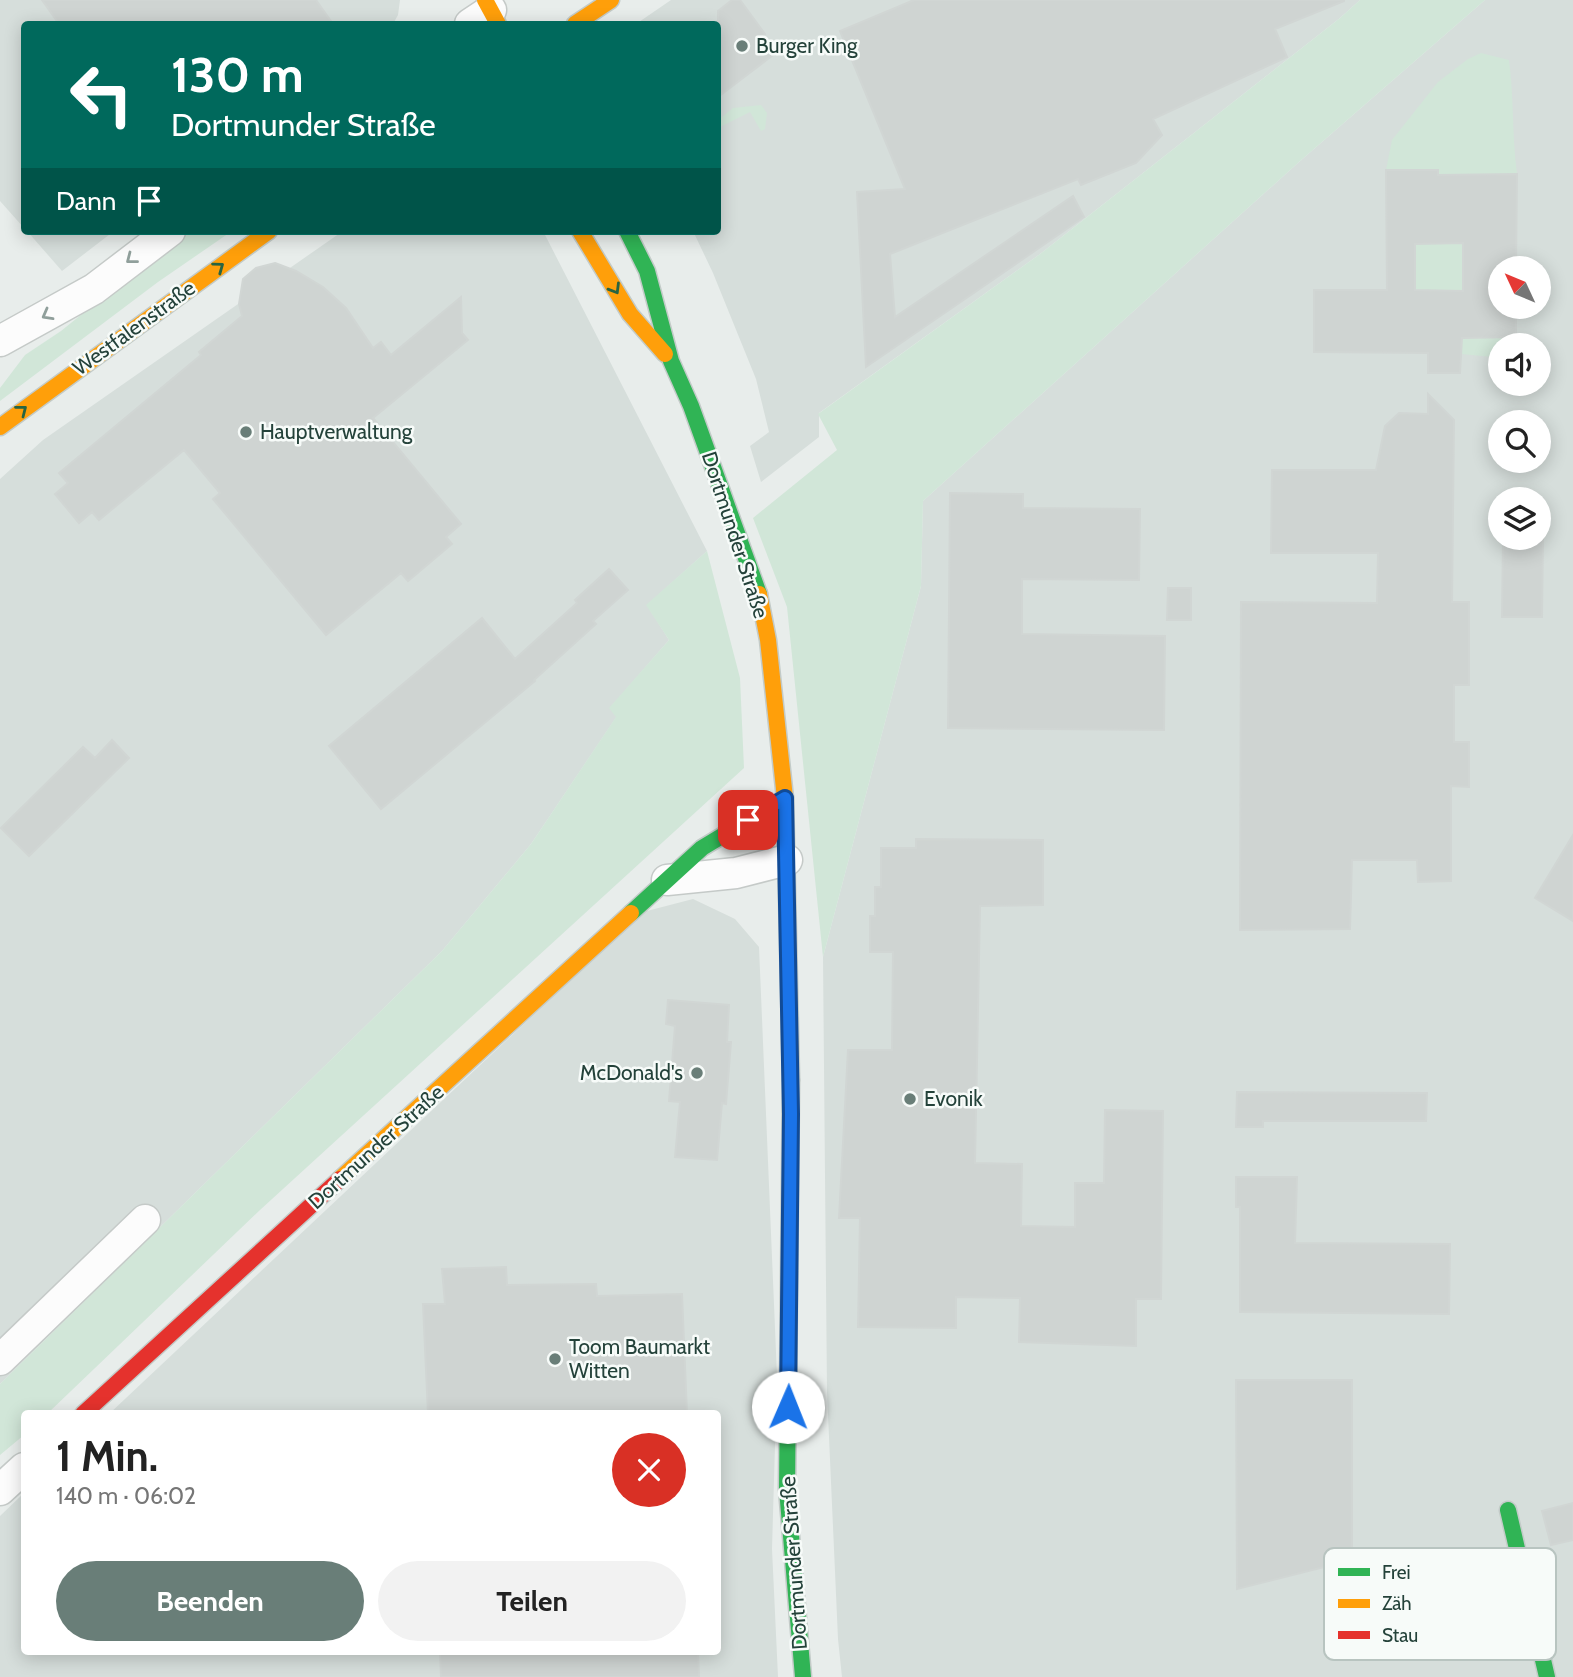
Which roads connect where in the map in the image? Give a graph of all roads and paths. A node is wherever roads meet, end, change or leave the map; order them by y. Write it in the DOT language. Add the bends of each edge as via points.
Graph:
graph roads {
  1 [pos="611,0"];
  2 [pos="580,21"];
  3 [pos="165,235"];
  4 [pos="264,235"];
  5 [pos="582,235"];
  6 [pos="629,235"];
  7 [pos="0,341"];
  8 [pos="671,361"];
  9 [pos="0,427"];
  10 [pos="785,798"];
  11 [pos="787,860"];
  12 [pos="667,880"];
  13 [pos="145,1220"];
  14 [pos="0,1360"];
  15 [pos="87,1410"];
  16 [pos="21,1471"];
  17 [pos="0,1490"];
  18 [pos="1507,1510"];
  19 [pos="1516,1548"];
  20 [pos="803,1677"];
  1 -- 2 [label="main road"];
  3 -- 7 [label="street, one-way" via="94,289"];
  9 -- 4 [label="main road, Westfalenstraße, one-way"];
  5 -- 8 [label="main road, Dortmunder Straße, one-way" via="630,314"];
  6 -- 8 [label="main road, Dortmunder Straße" via="647,271"];
  8 -- 10 [label="main road, Dortmunder Straße" via="760,597"];
  10 -- 11 [label="main road, Dortmunder Straße"];
  10 -- 12 [label="main road, Dortmunder Straße" via="702,848"];
  11 -- 12 [label="street" via="736,873"];
  11 -- 20 [label="main road, Dortmunder Straße" via="791,1137 787,1489"];
  12 -- 15 [label="main road, Dortmunder Straße"];
  13 -- 14 [label="street"];
  16 -- 17 [label="street"];
  18 -- 19 [label="main road"];
}
